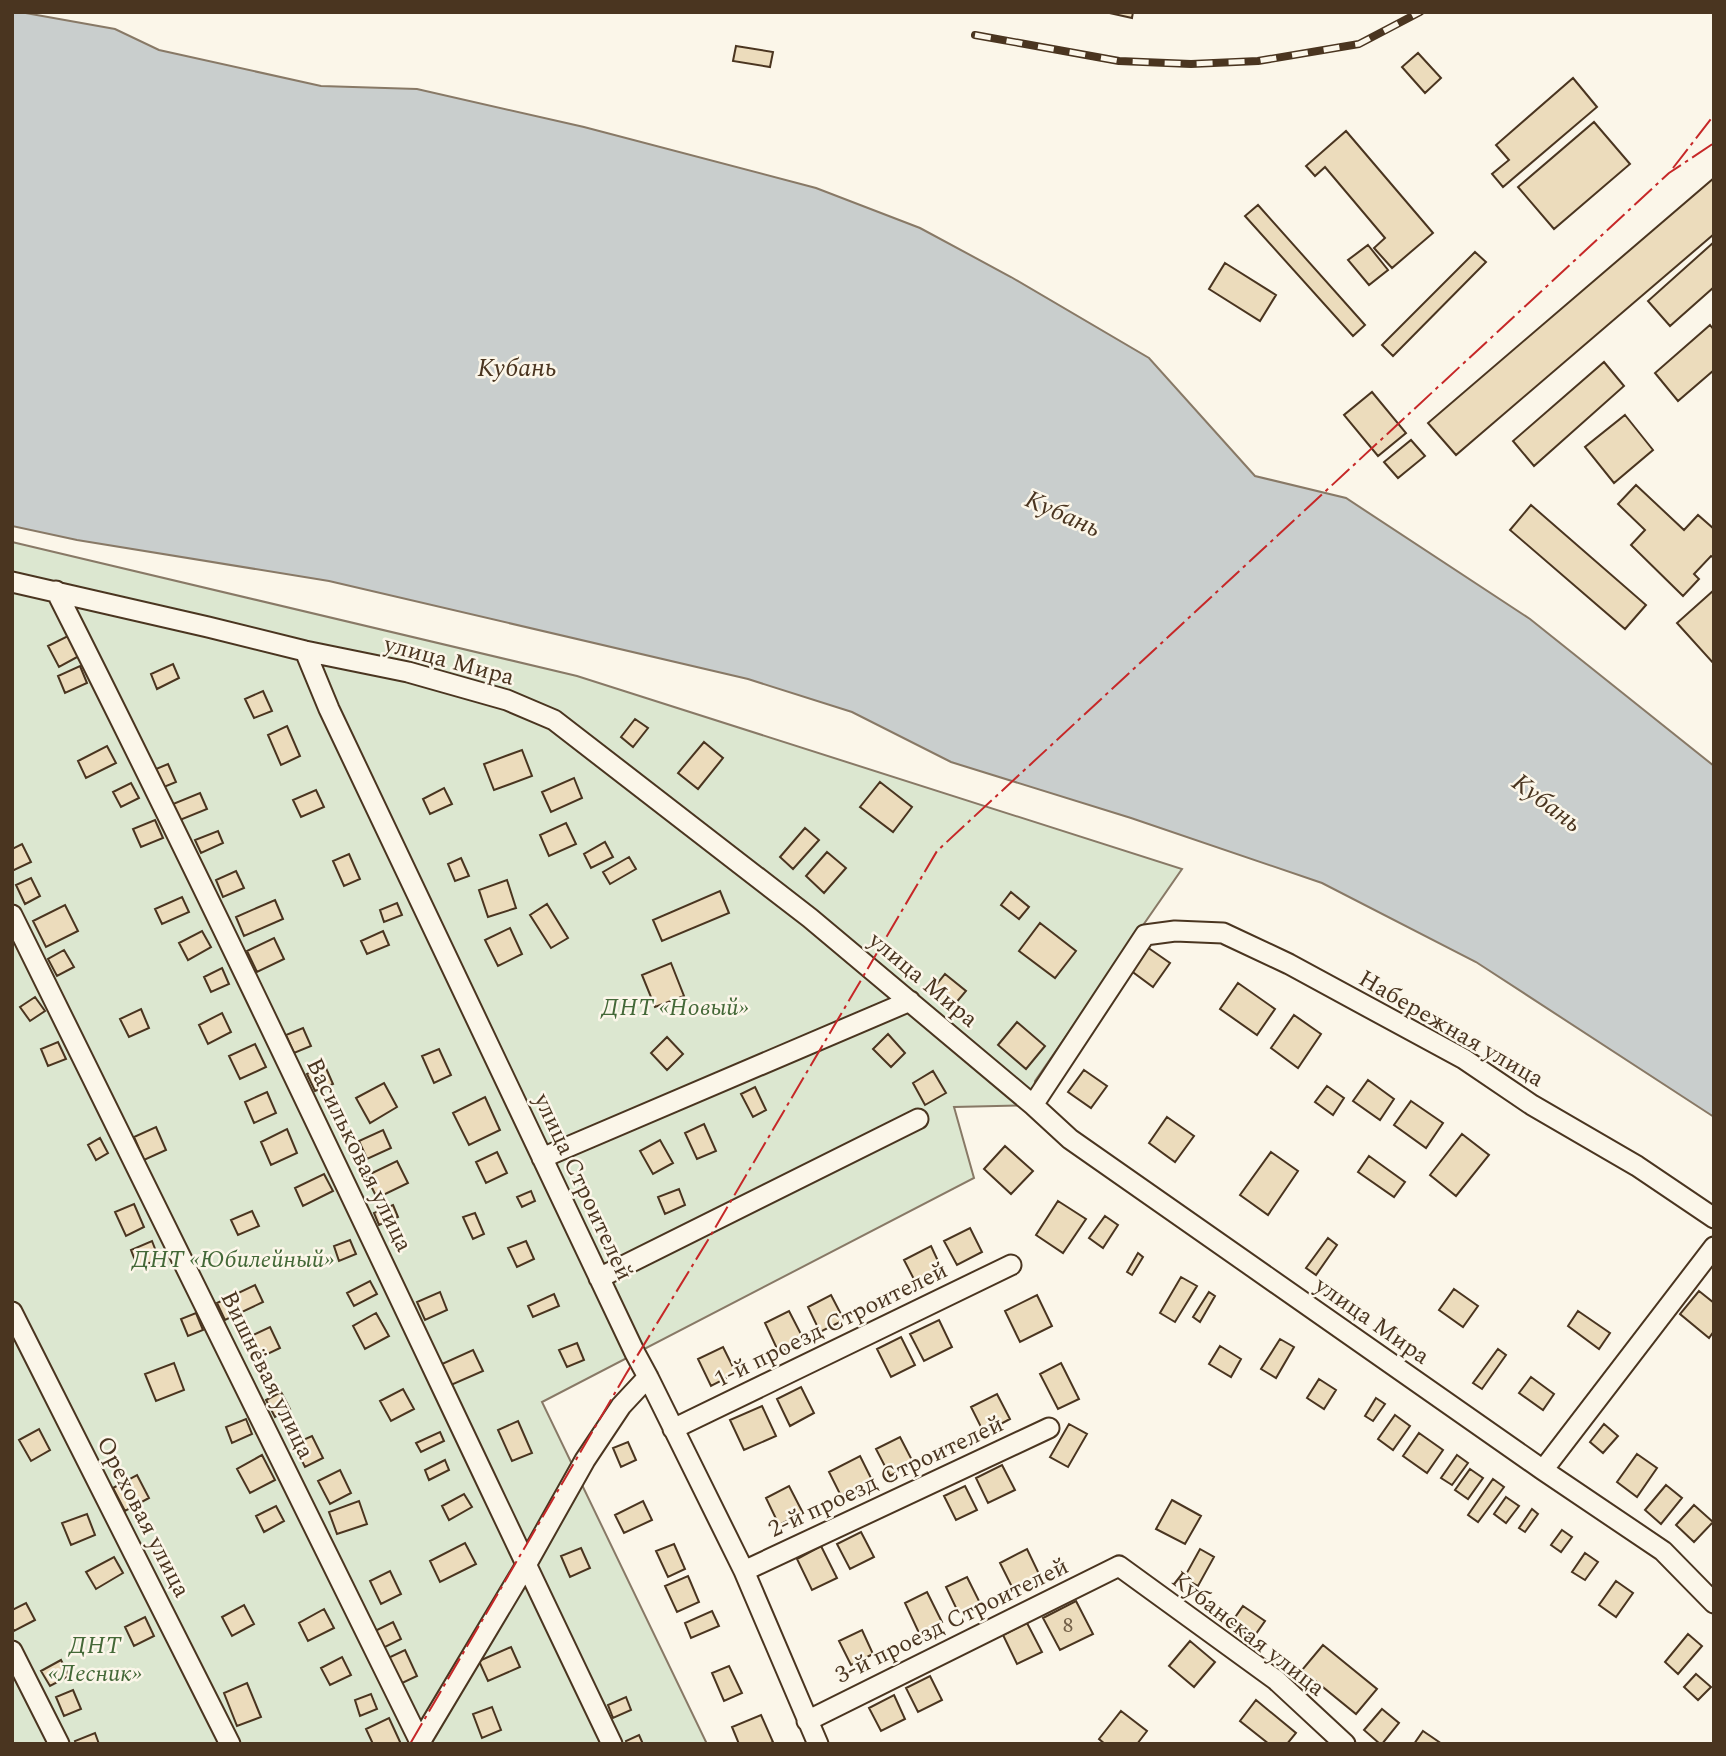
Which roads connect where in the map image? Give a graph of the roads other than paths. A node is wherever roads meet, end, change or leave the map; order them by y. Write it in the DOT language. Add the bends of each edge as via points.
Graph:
graph roads {
  1 [pos="12,582"];
  2 [pos="56,591"];
  3 [pos="305,651"];
  4 [pos="12,915"];
  5 [pos="910,1001"];
  6 [pos="1033,1105"];
  7 [pos="918,1119"];
  8 [pos="542,1158"];
  9 [pos="1714,1219"];
  10 [pos="1714,1247"];
  11 [pos="1011,1265"];
  12 [pos="599,1278"];
  13 [pos="12,1312"];
  14 [pos="648,1377"];
  15 [pos="1049,1428"];
  16 [pos="673,1429"];
  17 [pos="1543,1470"];
  18 [pos="526,1565"];
  19 [pos="1119,1566"];
  20 [pos="744,1571"];
  21 [pos="1714,1603"];
  22 [pos="12,1651"];
  23 [pos="807,1721"];
  24 [pos="420,1743"];
  25 [pos="59,1744"];
  26 [pos="230,1744"];
  27 [pos="612,1744"];
  28 [pos="818,1744"];
  29 [pos="1345,1744"];
  1 -- 2 [label="street, улица Мира"];
  2 -- 3 [label="street, улица Мира"];
  2 -- 18 [label="street, Васильковая улица" via="165,808"];
  3 -- 5 [label="street, улица Мира" via="507,699 554,720"];
  3 -- 8 [label="street, улица Строителей"];
  4 -- 24 [label="street, Вишнёвая улица"];
  5 -- 6 [label="street, улица Мира"];
  5 -- 8 [label="street"];
  6 -- 9 [label="street, Набережная улица" via="1145,935 1223,933 1464,1059"];
  6 -- 17 [label="street, улица Мира" via="1070,1139"];
  7 -- 12 [label="street"];
  8 -- 12 [label="street, улица Строителей"];
  10 -- 17 [label="street"];
  11 -- 16 [label="street, 1-й проезд Строителей"];
  12 -- 14 [label="street, улица Строителей"];
  13 -- 26 [label="street, Ореховая улица"];
  14 -- 16 [label="street, улица Строителей"];
  14 -- 18 [label="street" via="621,1406 585,1460"];
  15 -- 20 [label="street, 2-й проезд Строителей"];
  16 -- 20 [label="street, улица Строителей"];
  17 -- 21 [label="street, улица Мира" via="1664,1551"];
  18 -- 24 [label="street"];
  18 -- 27 [label="street, Васильковая улица"];
  19 -- 23 [label="street, 3-й проезд Строителей"];
  19 -- 29 [label="street, Кубанская улица" via="1276,1680"];
  20 -- 23 [label="street, улица Строителей"];
  22 -- 25 [label="street"];
  23 -- 28 [label="street, улица Строителей"];
}
